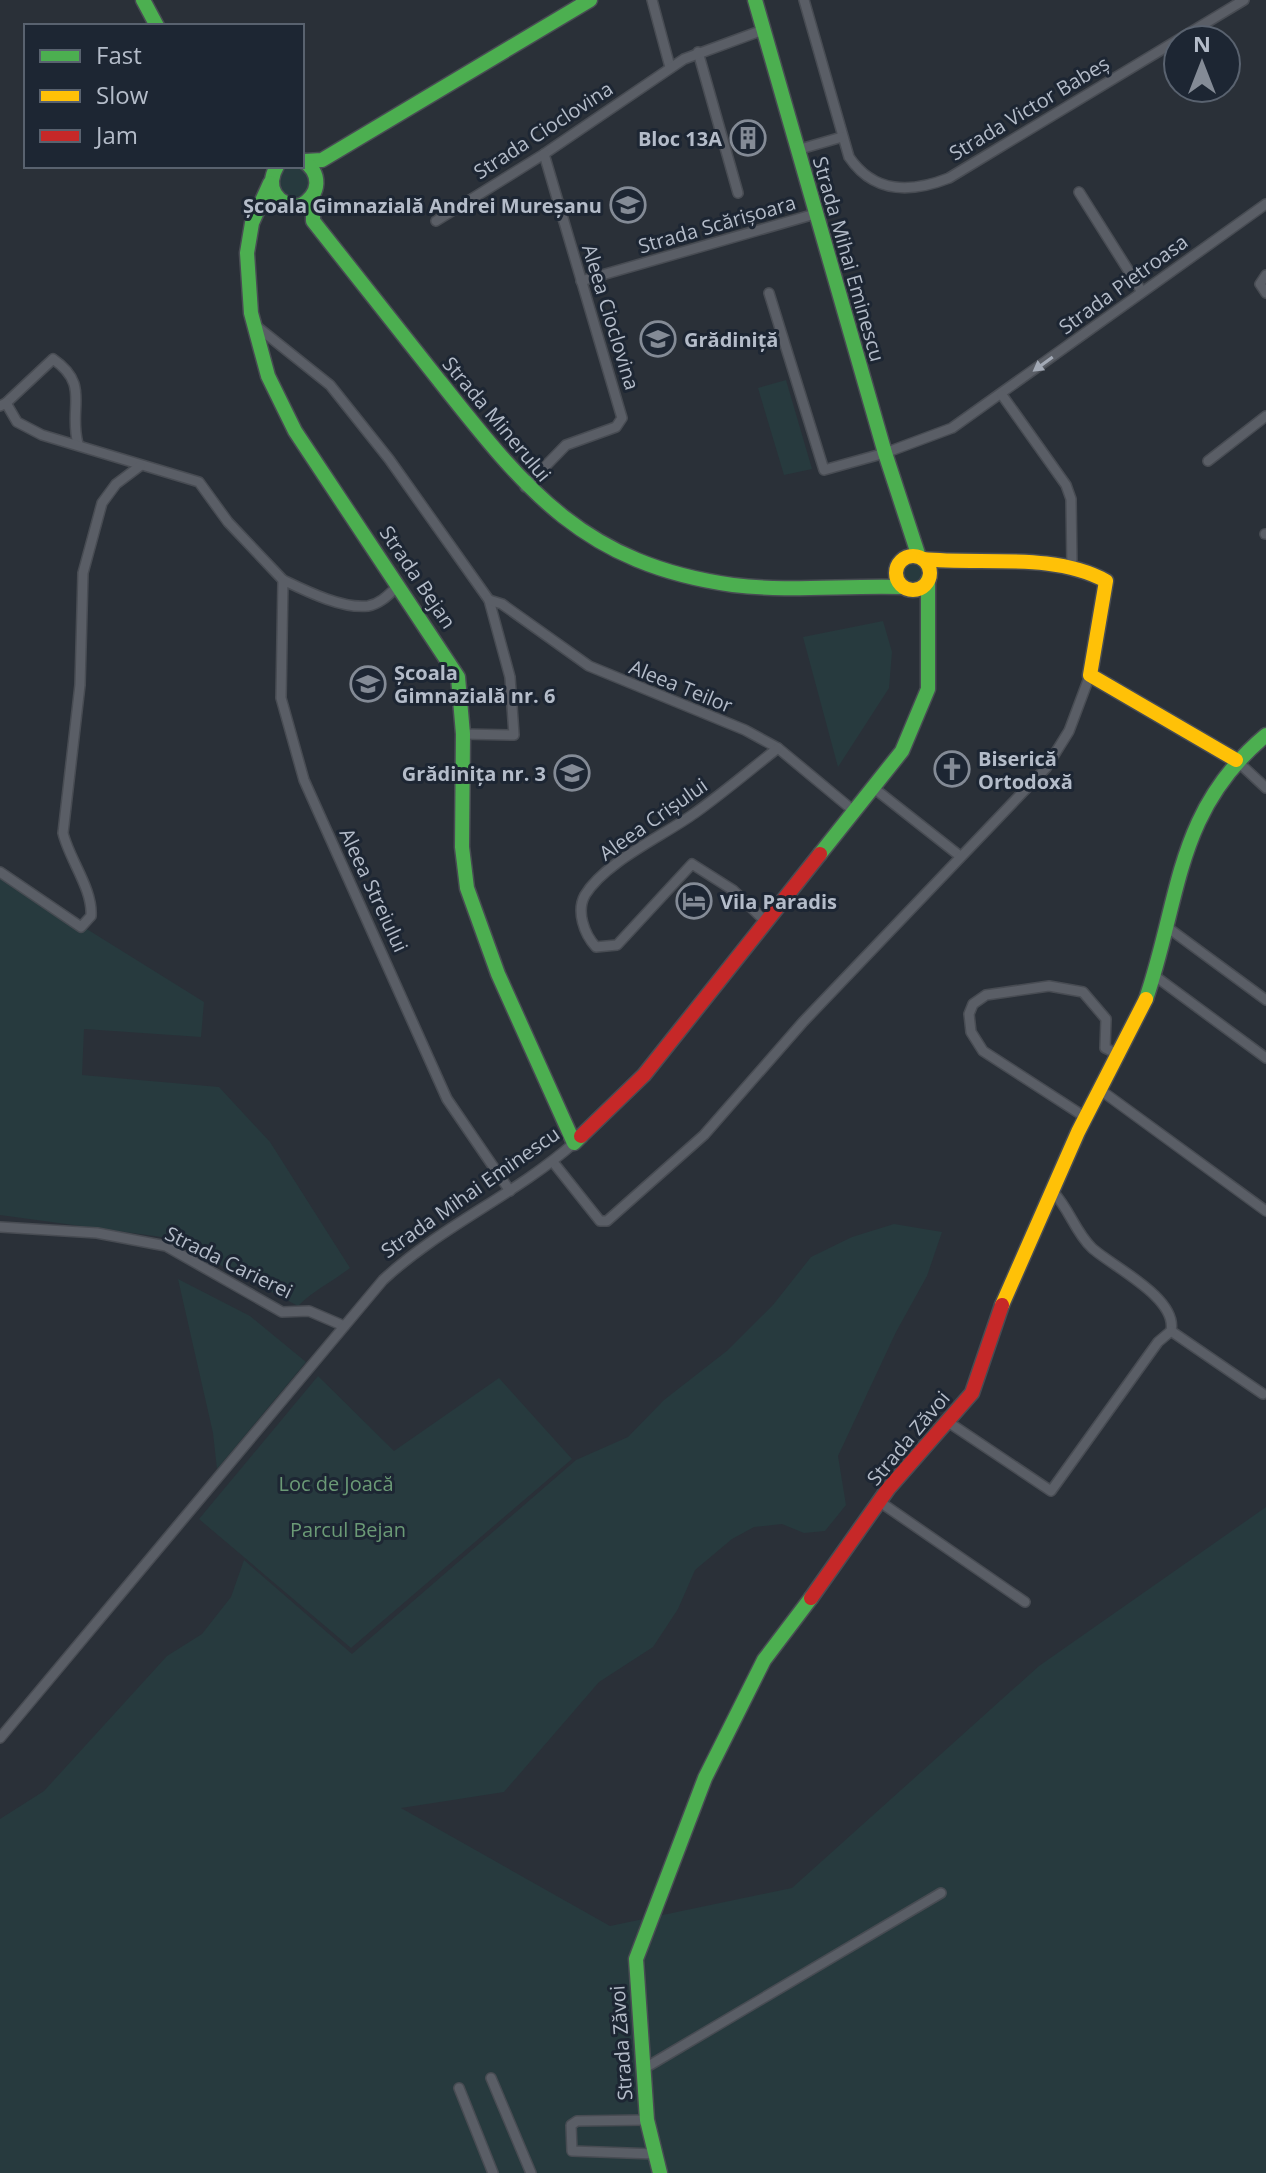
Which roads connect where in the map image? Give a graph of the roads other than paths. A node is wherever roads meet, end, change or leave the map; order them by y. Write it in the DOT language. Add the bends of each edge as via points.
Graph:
graph roads {
  1 [pos="143,0"];
  2 [pos="590,0"];
  3 [pos="652,0"];
  4 [pos="755,0"];
  5 [pos="804,0"];
  6 [pos="1244,0"];
  7 [pos="156,24"];
  8 [pos="763,30"];
  9 [pos="698,52"];
  10 [pos="670,67"];
  11 [pos="842,137"];
  12 [pos="797,150"];
  13 [pos="544,154"];
  14 [pos="322,160"];
  15 [pos="304,161"];
  16 [pos="271,172"];
  17 [pos="318,179"];
  18 [pos="1079,192"];
  19 [pos="738,193"];
  20 [pos="313,197"];
  21 [pos="263,203"];
  22 [pos="1266,204"];
  23 [pos="287,206"];
  24 [pos="815,214"];
  25 [pos="313,221"];
  26 [pos="436,221"];
  27 [pos="1266,275"];
  28 [pos="581,281"];
  29 [pos="1142,292"];
  30 [pos="769,293"];
  31 [pos="1266,293"];
  32 [pos="254,324"];
  33 [pos="1002,395"];
  34 [pos="3,405"];
  35 [pos="1266,416"];
  36 [pos="78,444"];
  37 [pos="885,453"];
  38 [pos="1208,461"];
  39 [pos="140,466"];
  40 [pos="525,487"];
  41 [pos="908,529"];
  42 [pos="921,558"];
  43 [pos="900,562"];
  44 [pos="957,564"];
  45 [pos="1072,568"];
  46 [pos="929,578"];
  47 [pos="283,580"];
  48 [pos="399,585"];
  49 [pos="868,585"];
  50 [pos="905,588"];
  51 [pos="489,600"];
  52 [pos="928,615"];
  53 [pos="1090,675"];
  54 [pos="463,734"];
  55 [pos="1266,735"];
  56 [pos="778,748"];
  57 [pos="1236,760"];
  58 [pos="1266,788"];
  59 [pos="875,789"];
  60 [pos="855,812"];
  61 [pos="960,856"];
  62 [pos="0,872"];
  63 [pos="765,921"];
  64 [pos="1167,927"];
  65 [pos="1155,976"];
  66 [pos="1266,1000"];
  67 [pos="1120,1055"];
  68 [pos="1266,1058"];
  69 [pos="1099,1089"];
  70 [pos="1085,1117"];
  71 [pos="574,1143"];
  72 [pos="553,1162"];
  73 [pos="510,1191"];
  74 [pos="1053,1192"];
  75 [pos="1266,1211"];
  76 [pos="0,1227"];
  77 [pos="344,1326"];
  78 [pos="1171,1331"];
  79 [pos="1263,1394"];
  80 [pos="948,1422"];
  81 [pos="880,1502"];
  82 [pos="1025,1602"];
  83 [pos="0,1738"];
  84 [pos="941,1893"];
  85 [pos="645,2068"];
  86 [pos="491,2078"];
  87 [pos="459,2088"];
  88 [pos="647,2120"];
  89 [pos="655,2154"];
  90 [pos="493,2173"];
  91 [pos="531,2173"];
  92 [pos="660,2173"];
  1 -- 7 [label="street"];
  2 -- 14 [label="street"];
  3 -- 10 [label="street"];
  4 -- 8 [label="street, Strada Mihai Eminescu"];
  5 -- 11 [label="street, Strada Victor Babeș"];
  6 -- 11 [label="street, Strada Victor Babeș" via="929,186 891,188 867,178 849,157"];
  8 -- 9 [label="street, Strada Cioclovina"];
  8 -- 12 [label="street, Strada Mihai Eminescu"];
  9 -- 10 [label="street, Strada Cioclovina"];
  9 -- 19 [label="street, Strada Scărișoara"];
  10 -- 13 [label="street, Strada Cioclovina"];
  11 -- 12 [label="street"];
  12 -- 24 [label="street, Strada Mihai Eminescu"];
  13 -- 26 [label="street, Strada Cioclovina"];
  13 -- 28 [label="street, Aleea Cioclovina"];
  14 -- 15 [label="street"];
  14 -- 17 [label="street"];
  15 -- 17 [label="street"];
  16 -- 21 [label="street, Strada Bejan"];
  16 -- 23 [label="street" via="273,195"];
  17 -- 20 [label="street"];
  18 -- 29 [label="street"];
  20 -- 23 [label="street" via="300,206"];
  20 -- 25 [label="street"];
  21 -- 23 [label="street"];
  21 -- 32 [label="street, Strada Bejan" via="252,223 247,253"];
  22 -- 29 [label="street, Strada Pietroasa"];
  23 -- 25 [label="street"];
  24 -- 28 [label="street, Strada Scărișoara"];
  24 -- 37 [label="street, Strada Mihai Eminescu"];
  25 -- 40 [label="street, Strada Minerului"];
  27 -- 31 [label="street" via="1260,284"];
  28 -- 40 [label="street, Aleea Cioclovina" via="622,418 616,427 566,445"];
  29 -- 33 [label="street, Strada Pietroasa, one-way"];
  30 -- 37 [label="street" via="824,470"];
  32 -- 48 [label="street, Strada Bejan" via="268,376 295,431"];
  32 -- 51 [label="street, Aleea Teilor" via="330,385"];
  33 -- 37 [label="street, Strada Pietroasa" via="938,435"];
  33 -- 45 [label="street" via="1066,485"];
  34 -- 36 [label="street" via="26,429"];
  34 -- 36 [label="street" via="53,359 75,380"];
  35 -- 38 [label="street"];
  36 -- 39 [label="street"];
  37 -- 41 [label="street, Strada Mihai Eminescu"];
  39 -- 47 [label="street" via="199,482 228,522"];
  39 -- 62 [label="street" via="102,503 83,573 80,685 63,833 91,916 81,927"];
  40 -- 49 [label="street, Strada Minerului" via="568,523 663,569 769,588"];
  41 -- 42 [label="street, Strada Mihai Eminescu"];
  41 -- 43 [label="street, Strada Mihai Eminescu"];
  42 -- 43 [label="street"];
  42 -- 44 [label="street"];
  42 -- 46 [label="street"];
  43 -- 49 [label="street"];
  43 -- 50 [label="street" via="896,574"];
  44 -- 45 [label="street"];
  44 -- 46 [label="street, Strada Minerului"];
  45 -- 53 [label="street" via="1097,573 1106,581"];
  46 -- 50 [label="street, Strada Minerului" via="922,587"];
  46 -- 52 [label="street, Strada Mihai Eminescu"];
  47 -- 48 [label="street" via="360,606 379,602"];
  47 -- 73 [label="street, Aleea Streiului" via="281,698 304,780 447,1099"];
  48 -- 54 [label="street, Strada Bejan" via="458,677"];
  49 -- 50 [label="street, Strada Minerului"];
  50 -- 52 [label="street"];
  51 -- 54 [label="street, Aleea Teilor" via="510,677 514,735"];
  51 -- 56 [label="street, Aleea Teilor" via="589,666"];
  52 -- 59 [label="street, Strada Mihai Eminescu" via="930,670 922,709 902,751"];
  53 -- 57 [label="street"];
  53 -- 61 [label="street" via="1069,731 1046,768"];
  54 -- 71 [label="street, Strada Bejan" via="467,888 498,974"];
  55 -- 57 [label="street, Strada Zăvoi"];
  56 -- 60 [label="street, Aleea Teilor"];
  56 -- 63 [label="street, Aleea Crișului" via="694,814 607,872 588,891 581,908 590,941 601,948 617,945 692,864 733,890"];
  57 -- 58 [label="street"];
  57 -- 64 [label="street, Strada Zăvoi" via="1196,822"];
  59 -- 60 [label="street, Strada Mihai Eminescu"];
  59 -- 61 [label="street"];
  60 -- 63 [label="street, Strada Mihai Eminescu"];
  61 -- 72 [label="street" via="704,1135 613,1217 600,1221"];
  63 -- 71 [label="street, Strada Mihai Eminescu" via="644,1075"];
  64 -- 65 [label="street, Strada Zăvoi"];
  64 -- 66 [label="street"];
  65 -- 67 [label="street, Strada Zăvoi"];
  65 -- 68 [label="street"];
  67 -- 69 [label="street, Strada Zăvoi"];
  67 -- 70 [label="street" via="1105,1048 1106,1019 1080,990 1011,989 981,998 970,1009 969,1026 983,1051"];
  69 -- 70 [label="street, Strada Zăvoi"];
  69 -- 75 [label="street"];
  70 -- 74 [label="street, Strada Zăvoi"];
  71 -- 72 [label="street, Strada Mihai Eminescu"];
  72 -- 73 [label="street, Strada Mihai Eminescu"];
  73 -- 77 [label="street, Strada Mihai Eminescu" via="410,1255"];
  74 -- 78 [label="street" via="1093,1249 1155,1294 1172,1321"];
  74 -- 80 [label="street, Strada Zăvoi" via="1000,1303 972,1393"];
  76 -- 77 [label="street, Strada Carierei" via="97,1233 166,1246 282,1312 309,1311"];
  77 -- 83 [label="street, Strada Mihai Eminescu"];
  78 -- 79 [label="street"];
  78 -- 80 [label="street" via="1051,1491"];
  80 -- 81 [label="street, Strada Zăvoi"];
  81 -- 82 [label="street"];
  81 -- 85 [label="street, Strada Zăvoi" via="764,1660 705,1778 638,1947 636,1988"];
  84 -- 85 [label="street"];
  85 -- 88 [label="street, Strada Zăvoi"];
  86 -- 91 [label="street"];
  87 -- 90 [label="street"];
  88 -- 89 [label="street, Strada Zăvoi"];
  88 -- 89 [label="street" via="577,2121 571,2125 572,2151"];
  89 -- 92 [label="street, Strada Zăvoi"];
}
